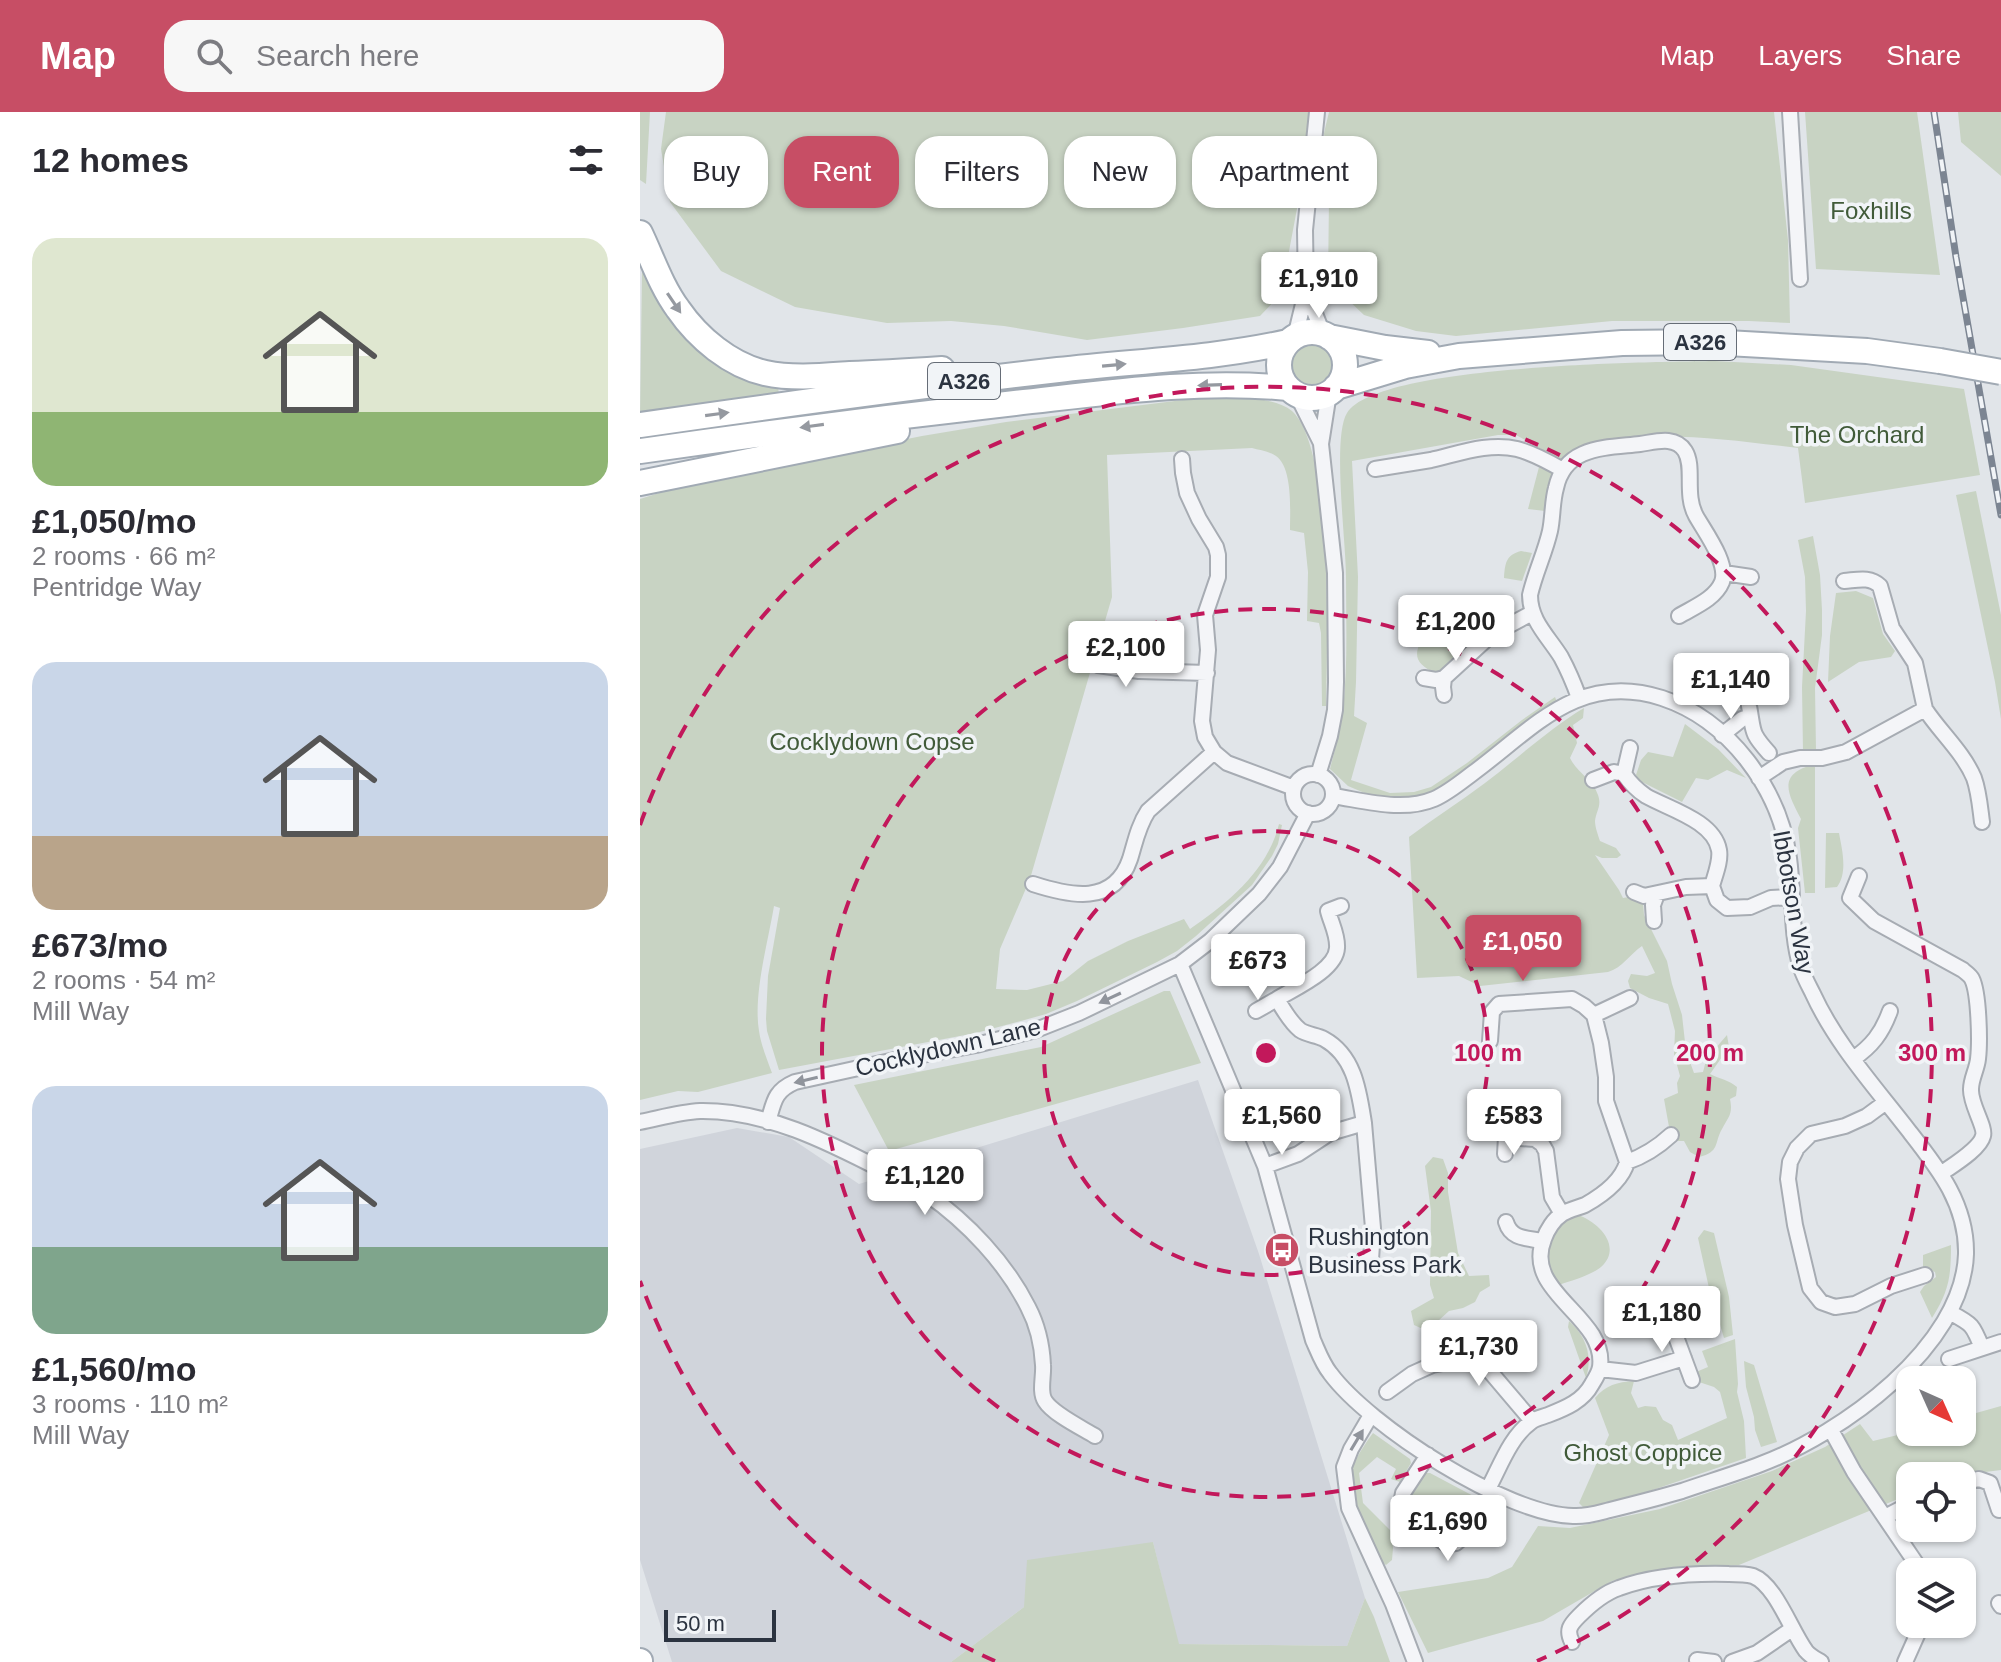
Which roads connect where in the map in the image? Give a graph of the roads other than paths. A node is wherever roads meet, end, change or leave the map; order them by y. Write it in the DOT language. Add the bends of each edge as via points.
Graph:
graph roads {
  1 [pos="1317,112"];
  2 [pos="1790,112"];
  3 [pos="640,233"];
  4 [pos="1800,279"];
  5 [pos="1306,292"];
  6 [pos="1326,336"];
  7 [pos="1291,340"];
  8 [pos="1459,356"];
  9 [pos="1062,369"];
  10 [pos="2001,372"];
  11 [pos="1332,390"];
  12 [pos="1293,391"];
  13 [pos="1052,399"];
  14 [pos="640,425"];
  15 [pos="1321,444"];
  16 [pos="640,451"];
  17 [pos="1182,459"];
  18 [pos="1375,469"];
  19 [pos="1563,470"];
  20 [pos="640,483"];
  21 [pos="1724,573"];
  22 [pos="1751,577"];
  23 [pos="1844,581"];
  24 [pos="1532,613"];
  25 [pos="1679,616"];
  26 [pos="1102,650"];
  27 [pos="1740,667"];
  28 [pos="1207,673"];
  29 [pos="1424,678"];
  30 [pos="1444,678"];
  31 [pos="1444,695"];
  32 [pos="1579,698"];
  33 [pos="1925,709"];
  34 [pos="1750,716"];
  35 [pos="1722,735"];
  36 [pos="1630,748"];
  37 [pos="1214,752"];
  38 [pos="1769,753"];
  39 [pos="1624,774"];
  40 [pos="1318,775"];
  41 [pos="1759,778"];
  42 [pos="1593,780"];
  43 [pos="1294,788"];
  44 [pos="1333,796"];
  45 [pos="1308,813"];
  46 [pos="1982,822"];
  47 [pos="1859,876"];
  48 [pos="1033,884"];
  49 [pos="1712,886"];
  50 [pos="1634,892"];
  51 [pos="1657,894"];
  52 [pos="1792,897"];
  53 [pos="1341,906"];
  54 [pos="1654,921"];
  55 [pos="1180,964"];
  56 [pos="1630,998"];
  57 [pos="1277,999"];
  58 [pos="1256,1011"];
  59 [pos="1890,1011"];
  60 [pos="1594,1015"];
  61 [pos="1490,1041"];
  62 [pos="1853,1059"];
  63 [pos="1886,1102"];
  64 [pos="1493,1118"];
  65 [pos="640,1122"];
  66 [pos="768,1122"];
  67 [pos="1364,1123"];
  68 [pos="1671,1135"];
  69 [pos="1506,1137"];
  70 [pos="1505,1154"];
  71 [pos="1627,1162"];
  72 [pos="1265,1166"];
  73 [pos="1942,1173"];
  74 [pos="1562,1214"];
  75 [pos="1506,1222"];
  76 [pos="1542,1241"];
  77 [pos="1350,1265"];
  78 [pos="1925,1275"];
  79 [pos="1951,1313"];
  80 [pos="1668,1315"];
  81 [pos="2001,1342"];
  82 [pos="1982,1348"];
  83 [pos="1684,1358"];
  84 [pos="1949,1359"];
  85 [pos="1600,1369"];
  86 [pos="1692,1380"];
  87 [pos="1387,1392"];
  88 [pos="1371,1415"];
  89 [pos="1532,1421"];
  90 [pos="1831,1430"];
  91 [pos="1095,1436"];
  92 [pos="1428,1455"];
  93 [pos="1976,1480"];
  94 [pos="1488,1489"];
  95 [pos="1999,1510"];
  96 [pos="1896,1511"];
  97 [pos="1885,1517"];
  98 [pos="1471,1530"];
  99 [pos="1913,1558"];
  100 [pos="1792,1629"];
  101 [pos="1916,1638"];
  102 [pos="1572,1642"];
  103 [pos="1697,1660"];
  104 [pos="1415,1662"];
  105 [pos="1714,1662"];
  106 [pos="1732,1662"];
  107 [pos="1821,1662"];
  108 [pos="1905,1662"];
  1 -- 5 [label="street" via="1305,230"];
  2 -- 4 [label="street"];
  3 -- 9 [label="main road, one-way" via="666,291 693,329 712,347 764,373 803,377 991,366"];
  5 -- 6 [label="street"];
  5 -- 7 [label="street"];
  6 -- 7 [label="main road" via="1304,333"];
  6 -- 8 [label="main road, A326"];
  6 -- 11 [label="main road" via="1341,349 1345,365"];
  9 -- 7 [label="main road, A326, one-way" via="1218,355"];
  7 -- 12 [label="main road" via="1279,370"];
  8 -- 10 [label="main road, A326, bridge" via="1709,342 1867,351"];
  8 -- 11 [label="main road, A326" via="1405,366"];
  14 -- 9 [label="main road, A326, one-way"];
  11 -- 12 [label="main road" via="1308,398"];
  11 -- 15 [label="street"];
  12 -- 13 [label="main road, A326, one-way" via="1249,384 1181,386"];
  12 -- 15 [label="street"];
  13 -- 16 [label="main road, A326, one-way"];
  13 -- 20 [label="main road"];
  15 -- 40 [label="street" via="1335,573 1336,682 1330,736"];
  17 -- 28 [label="street" via="1187,493 1217,550 1218,577 1205,615"];
  18 -- 19 [label="street" via="1501,447 1527,452"];
  19 -- 21 [label="street" via="1588,451 1661,441 1679,444 1688,460 1692,507"];
  19 -- 24 [label="street" via="1530,595"];
  21 -- 22 [label="street"];
  21 -- 25 [label="street" via="1708,600"];
  23 -- 33 [label="street" via="1868,579 1880,586 1892,628 1915,663"];
  24 -- 30 [label="street" via="1491,635"];
  24 -- 32 [label="street"];
  26 -- 28 [label="street" via="1098,665"];
  27 -- 34 [label="street"];
  28 -- 37 [label="street" via="1202,721"];
  29 -- 30 [label="street"];
  30 -- 31 [label="street"];
  32 -- 35 [label="street, Ibbotson Way" via="1613,692 1657,697 1691,712"];
  32 -- 44 [label="street, Ibbotson Way" via="1435,798 1389,805"];
  33 -- 41 [label="street" via="1846,752 1783,762"];
  33 -- 46 [label="street" via="1973,777"];
  34 -- 35 [label="street"];
  34 -- 38 [label="street" via="1756,738"];
  35 -- 41 [label="street, Ibbotson Way"];
  36 -- 39 [label="street"];
  37 -- 43 [label="street" via="1235,767"];
  37 -- 48 [label="street" via="1148,811 1128,865 1110,887 1081,895"];
  39 -- 42 [label="street"];
  39 -- 49 [label="street" via="1643,794 1712,833 1719,853"];
  40 -- 43 [label="street" via="1306,775"];
  40 -- 44 [label="street" via="1328,781"];
  41 -- 52 [label="street, Ibbotson Way" via="1779,814"];
  43 -- 45 [label="street" via="1296,804"];
  44 -- 45 [label="street" via="1324,810"];
  45 -- 55 [label="street, Cocklydown Lane" via="1259,894"];
  47 -- 73 [label="street" via="1846,901 1972,979 1980,1036 1971,1099 1983,1137"];
  49 -- 51 [label="street"];
  49 -- 52 [label="street" via="1727,908"];
  50 -- 51 [label="street"];
  51 -- 54 [label="street"];
  52 -- 62 [label="street, Ibbotson Way" via="1801,969 1823,1016"];
  53 -- 57 [label="street" via="1328,911 1337,939 1333,962"];
  55 -- 66 [label="street, Cocklydown Lane, one-way" via="1036,1030 795,1082 777,1094"];
  55 -- 72 [label="street, Ibbotson Way"];
  56 -- 60 [label="street"];
  57 -- 58 [label="street"];
  57 -- 67 [label="street" via="1301,1030 1342,1053 1359,1089"];
  59 -- 62 [label="street" via="1875,1042"];
  60 -- 61 [label="street" via="1572,999 1504,1003 1492,1012"];
  60 -- 71 [label="street" via="1606,1101"];
  62 -- 63 [label="street, Ibbotson Way"];
  63 -- 73 [label="street, Ibbotson Way"];
  63 -- 78 [label="street" via="1845,1126 1811,1134 1797,1148 1788,1179 1795,1225 1810,1288 1821,1302 1835,1307 1855,1304"];
  64 -- 69 [label="street"];
  65 -- 66 [label="street" via="701,1111"];
  66 -- 91 [label="street" via="830,1143 917,1188 976,1235 1000,1262 1036,1324 1045,1401"];
  67 -- 72 [label="street" via="1330,1133 1298,1154"];
  67 -- 77 [label="street" via="1371,1260"];
  68 -- 71 [label="street"];
  69 -- 70 [label="street"];
  69 -- 74 [label="street" via="1542,1144 1552,1197"];
  71 -- 74 [label="street" via="1618,1180"];
  72 -- 88 [label="street, Ibbotson Way" via="1313,1340 1331,1375"];
  73 -- 79 [label="street, Ibbotson Way" via="1962,1220 1966,1253"];
  74 -- 76 [label="street"];
  75 -- 76 [label="street" via="1514,1236"];
  76 -- 85 [label="street" via="1543,1272 1586,1325 1599,1352"];
  79 -- 82 [label="street" via="1974,1328"];
  79 -- 90 [label="street, Ibbotson Way" via="1895,1380"];
  80 -- 83 [label="street"];
  81 -- 82 [label="street"];
  82 -- 84 [label="street"];
  83 -- 85 [label="street" via="1636,1373"];
  83 -- 86 [label="street"];
  85 -- 89 [label="street" via="1576,1403"];
  87 -- 89 [label="street" via="1432,1365 1475,1357"];
  88 -- 92 [label="street, Ibbotson Way"];
  104 -- 88 [label="street, one-way" via="1349,1508 1344,1467"];
  89 -- 94 [label="street" via="1517,1436"];
  90 -- 94 [label="street, Ibbotson Way" via="1763,1464 1581,1517 1536,1511"];
  90 -- 97 [label="street"];
  92 -- 94 [label="street, Ibbotson Way"];
  92 -- 98 [label="street" via="1403,1493 1405,1515 1447,1544"];
  93 -- 95 [label="street" via="1990,1483"];
  96 -- 97 [label="street"];
  97 -- 99 [label="street"];
  100 -- 102 [label="street" via="1771,1590 1755,1577 1699,1573 1616,1589 1569,1626"];
  100 -- 106 [label="street" via="1757,1653"];
  100 -- 107 [label="street" via="1808,1654"];
  101 -- 108 [label="street"];
  103 -- 105 [label="street"];
}
